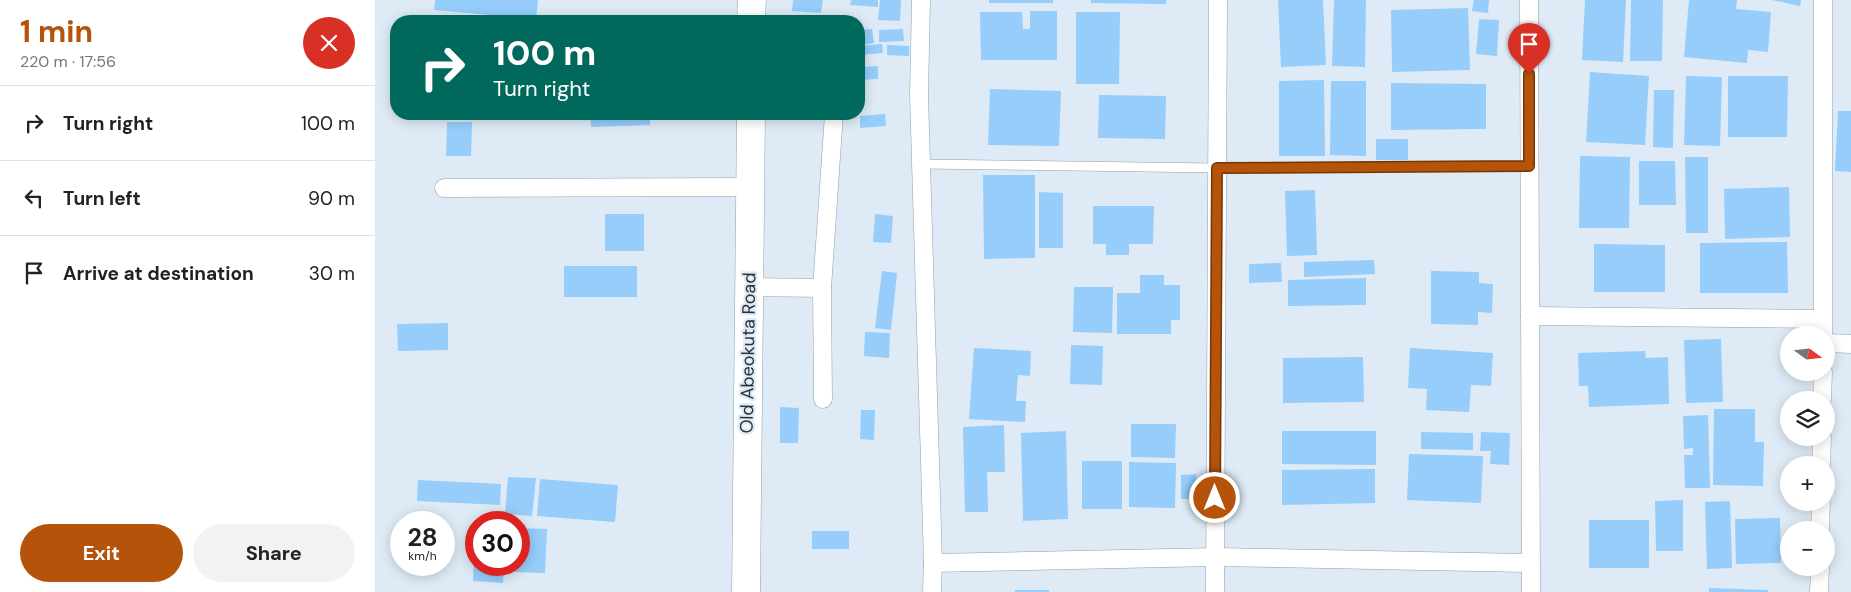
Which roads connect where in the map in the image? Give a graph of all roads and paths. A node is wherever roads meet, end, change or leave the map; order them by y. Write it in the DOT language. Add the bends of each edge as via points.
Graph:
graph roads {
  1 [pos="751,0"];
  2 [pos="921,0"];
  3 [pos="1218,0"];
  4 [pos="1529,0"];
  5 [pos="1823,0"];
  6 [pos="751,15"];
  7 [pos="751,120"];
  8 [pos="834,120"];
  9 [pos="921,164"];
  10 [pos="1529,166"];
  11 [pos="1217,168"];
  12 [pos="750,187"];
  13 [pos="444,188"];
  14 [pos="749,288"];
  15 [pos="823,288"];
  16 [pos="1530,316"];
  17 [pos="1795,326"];
  18 [pos="1822,326"];
  19 [pos="1835,343"];
  20 [pos="1851,344"];
  21 [pos="823,399"];
  22 [pos="1215,557"];
  23 [pos="933,563"];
  24 [pos="1530,563"];
  25 [pos="1820,576"];
  26 [pos="746,592"];
  27 [pos="932,592"];
  28 [pos="1215,592"];
  29 [pos="1531,592"];
  30 [pos="1819,592"];
  1 -- 6 [label="highway"];
  2 -- 9 [label="street"];
  3 -- 11 [label="street"];
  4 -- 10 [label="street"];
  5 -- 18 [label="street"];
  7 -- 12 [label="highway, Old Abeokuta Road"];
  8 -- 15 [label="street"];
  9 -- 11 [label="lane"];
  9 -- 23 [label="street"];
  10 -- 11 [label="lane"];
  10 -- 16 [label="street"];
  11 -- 22 [label="street"];
  12 -- 13 [label="street"];
  12 -- 14 [label="highway, Old Abeokuta Road"];
  14 -- 15 [label="street"];
  14 -- 26 [label="highway, Old Abeokuta Road"];
  15 -- 21 [label="street"];
  16 -- 17 [label="street"];
  16 -- 24 [label="street"];
  19 -- 20 [label="street"];
  22 -- 23 [label="street"];
  22 -- 24 [label="street"];
  22 -- 28 [label="street"];
  23 -- 27 [label="street"];
  24 -- 29 [label="street"];
  25 -- 30 [label="street"];
}
